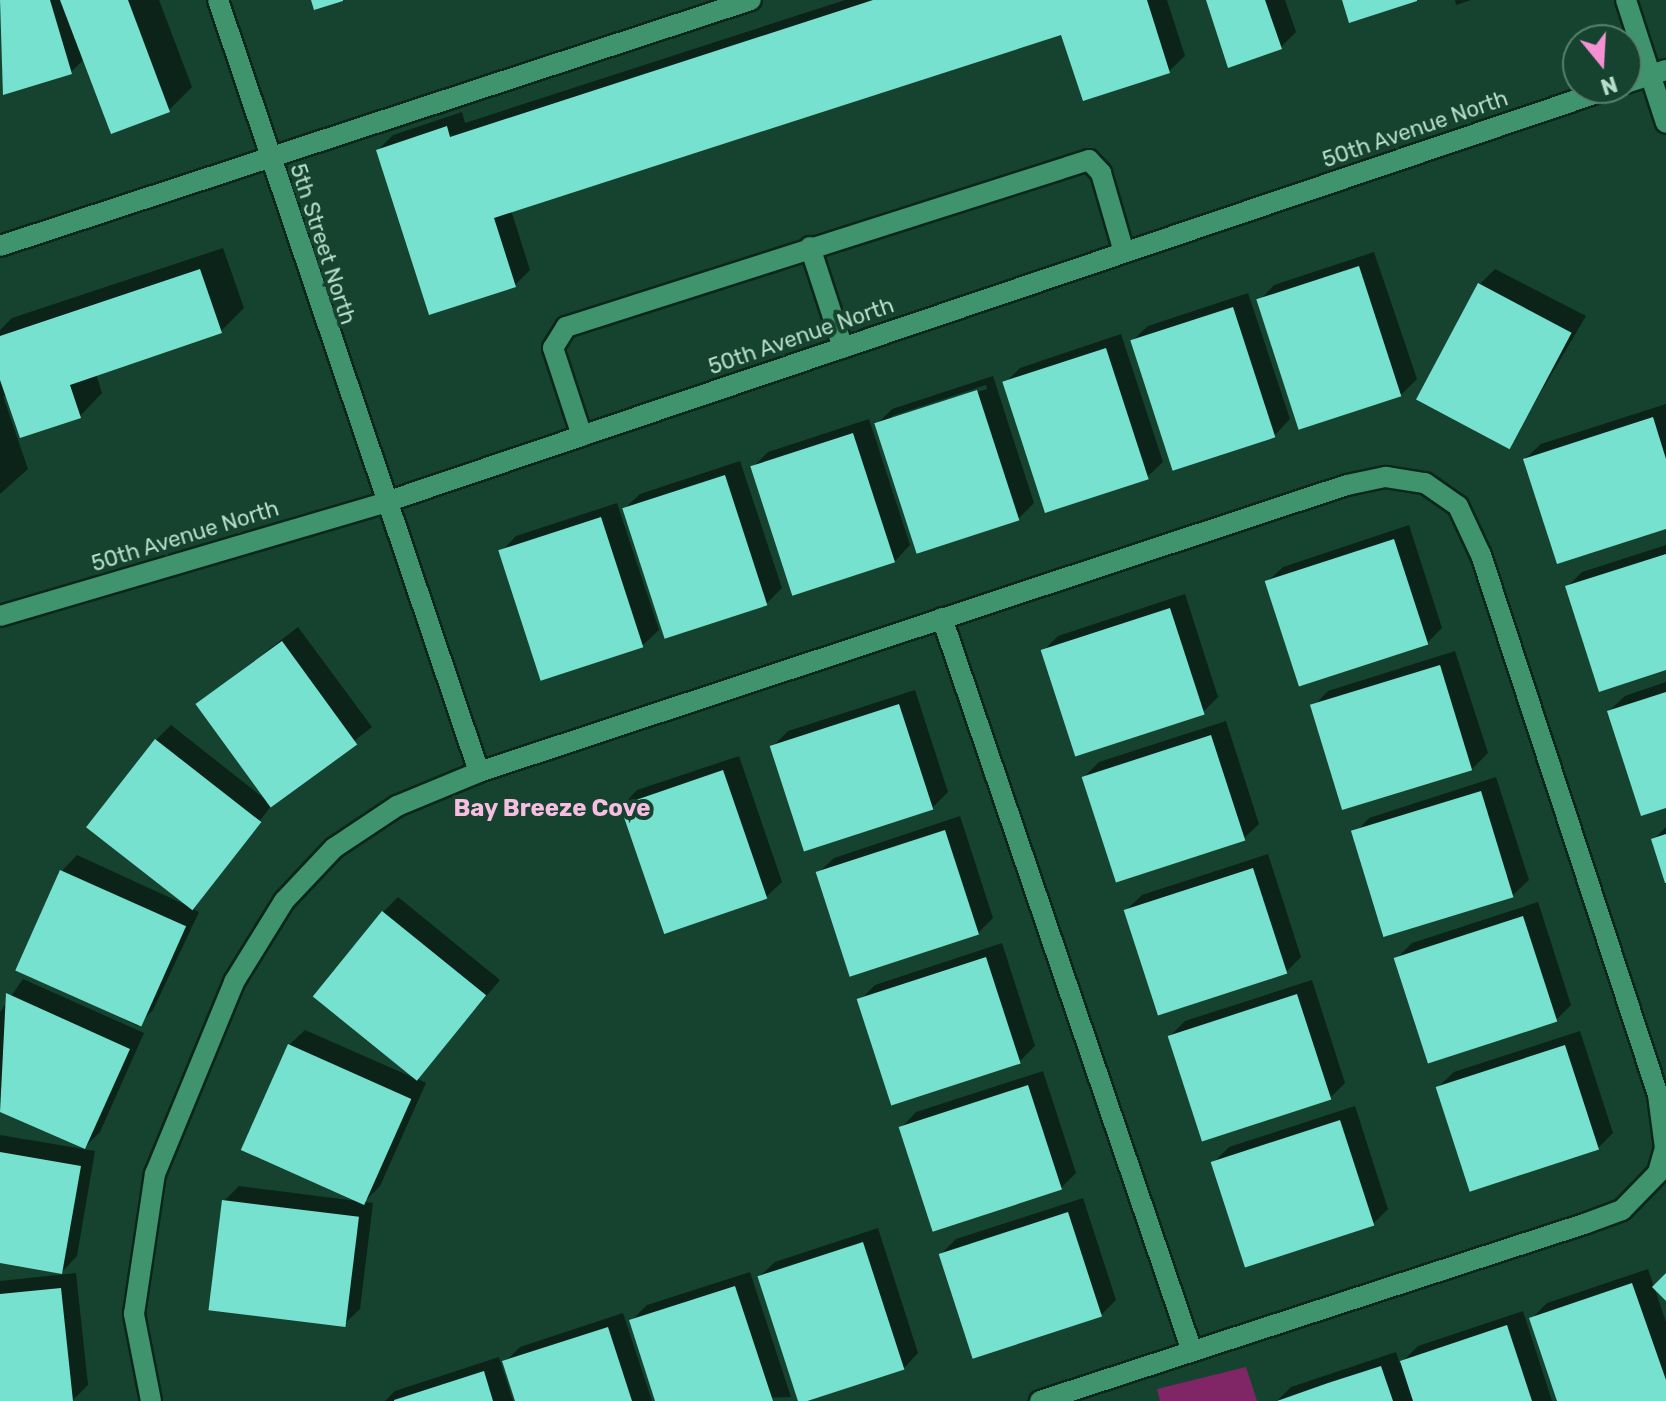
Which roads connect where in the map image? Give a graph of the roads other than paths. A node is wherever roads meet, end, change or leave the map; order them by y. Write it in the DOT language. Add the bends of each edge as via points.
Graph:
graph roads {
  1 [pos="218,0"];
  2 [pos="751,0"];
  3 [pos="1626,0"];
  4 [pos="1658,73"];
  5 [pos="1564,104"];
  6 [pos="1666,123"];
  7 [pos="268,153"];
  8 [pos="0,246"];
  9 [pos="810,247"];
  10 [pos="1124,252"];
  11 [pos="843,348"];
  12 [pos="582,436"];
  13 [pos="383,503"];
  14 [pos="0,616"];
  15 [pos="942,618"];
  16 [pos="479,772"];
  17 [pos="1192,1351"];
  18 [pos="151,1401"];
  19 [pos="1040,1401"];
  1 -- 7 [label="street, 5th Street North"];
  2 -- 7 [label="street"];
  3 -- 4 [label="street"];
  4 -- 6 [label="street"];
  5 -- 10 [label="street, 50th Avenue North"];
  7 -- 8 [label="street"];
  7 -- 13 [label="street, 5th Street North"];
  9 -- 10 [label="street" via="1089,160 1101,173"];
  9 -- 11 [label="street"];
  9 -- 12 [label="street" via="566,327 553,348"];
  10 -- 11 [label="street, 50th Avenue North"];
  11 -- 12 [label="street, 50th Avenue North"];
  12 -- 13 [label="street, 50th Avenue North"];
  13 -- 14 [label="street, 50th Avenue North"];
  13 -- 16 [label="street, 5th Street North"];
  15 -- 16 [label="street"];
  15 -- 17 [label="street"];
  15 -- 17 [label="street" via="1386,477 1425,483 1458,506 1481,555 1658,1095 1665,1148 1658,1173 1622,1210"];
  16 -- 18 [label="street" via="397,806 334,848 284,901 234,982 155,1174 138,1254 134,1314"];
  17 -- 19 [label="street"];
}
